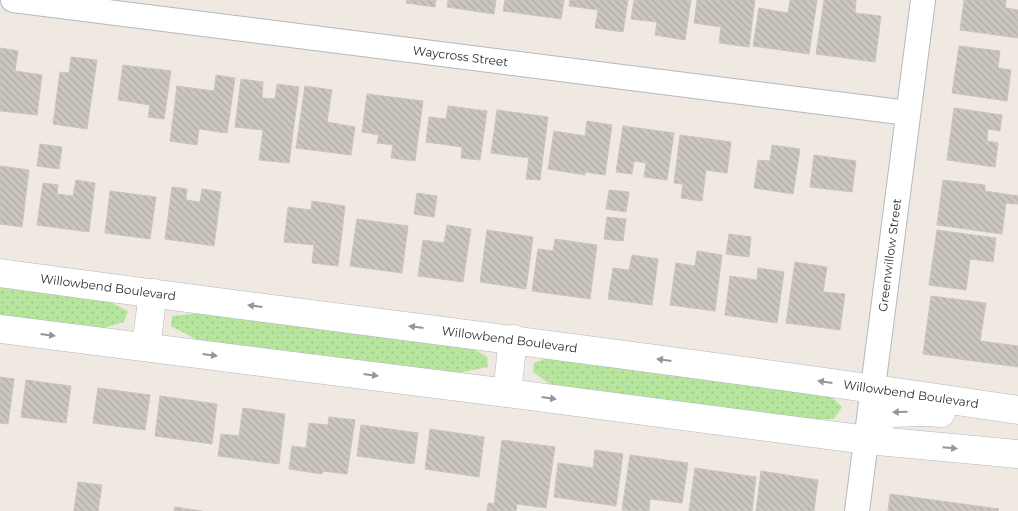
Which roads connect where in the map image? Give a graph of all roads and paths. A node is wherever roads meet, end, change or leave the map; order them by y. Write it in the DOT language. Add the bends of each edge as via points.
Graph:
graph roads {
  1 [pos="13,0"];
  2 [pos="923,0"];
  3 [pos="908,113"];
  4 [pos="2,273"];
  5 [pos="152,293"];
  6 [pos="0,329"];
  7 [pos="513,339"];
  8 [pos="146,347"];
  9 [pos="874,388"];
  10 [pos="507,393"];
  11 [pos="1018,410"];
  12 [pos="866,440"];
  13 [pos="1018,454"];
  14 [pos="857,511"];
  1 -- 3 [label="street, Waycross Street"];
  2 -- 3 [label="street, Greenwillow Street"];
  3 -- 9 [label="street, Greenwillow Street"];
  4 -- 5 [label="main road, Willowbend Boulevard"];
  7 -- 5 [label="main road, Willowbend Boulevard, one-way"];
  5 -- 8 [label="main road"];
  6 -- 8 [label="main road, one-way"];
  9 -- 7 [label="main road, Willowbend Boulevard, one-way"];
  7 -- 10 [label="main road"];
  8 -- 10 [label="main road, one-way"];
  9 -- 11 [label="main road, Willowbend Boulevard"];
  9 -- 12 [label="street, Greenwillow Street"];
  10 -- 12 [label="main road, one-way"];
  11 -- 12 [label="main road, one-way" via="976,415 886,413"];
  12 -- 13 [label="main road, one-way"];
  12 -- 14 [label="street, Greenwillow Street"];
}
